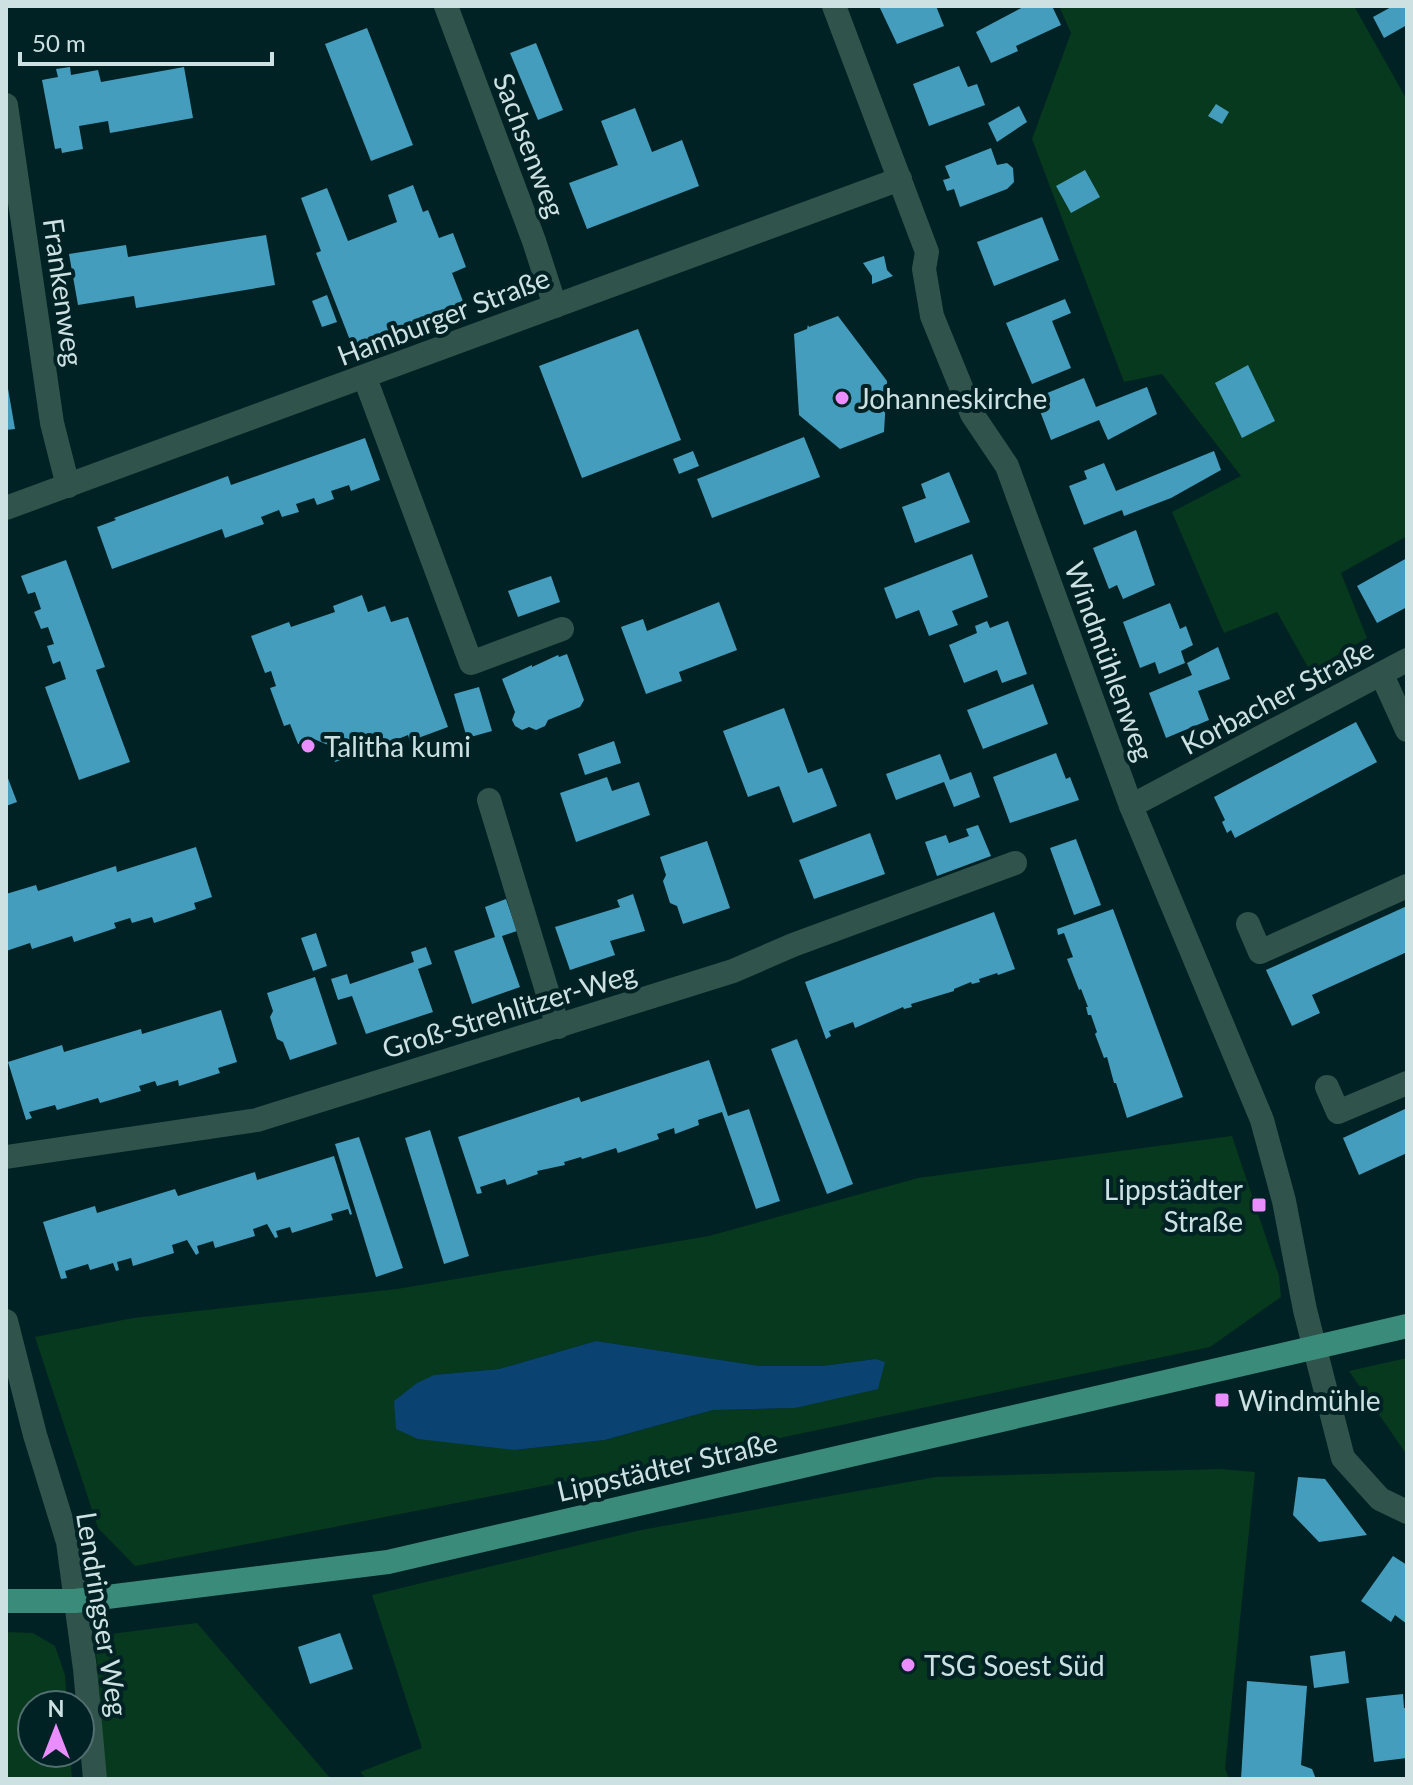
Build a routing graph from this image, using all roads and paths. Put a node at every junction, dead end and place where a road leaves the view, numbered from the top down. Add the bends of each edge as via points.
1 (446, 6) edge
2 (834, 6) edge
3 (6, 105) edge
4 (900, 179) junction
5 (555, 306) junction
6 (365, 378) junction
7 (68, 486) junction
8 (6, 508) edge
9 (562, 629) dead end
10 (1407, 660) edge
11 (1382, 675) junction
12 (1407, 730) edge
13 (489, 800) dead end
14 (1131, 806) junction
15 (1015, 863) dead end
16 (1407, 886) edge
17 (1248, 924) dead end
18 (558, 1027) junction
19 (1407, 1083) edge
20 (1327, 1087) dead end
21 (6, 1157) edge
22 (6, 1321) edge
23 (1407, 1326) edge
24 (1314, 1346) junction
25 (1407, 1512) edge
26 (6, 1601) edge
27 (75, 1601) junction
28 (95, 1779) edge

1 - 5 street, Sachsenweg
2 - 4 street, Windmühlenweg
3 - 7 street, Frankenweg via 52,423
4 - 5 street, Hamburger Straße
4 - 14 street, Windmühlenweg via 927,252 924,269 932,316 972,414 1007,466
5 - 6 street, Hamburger Straße
6 - 7 street, Hamburger Straße
6 - 9 street via 471,663
7 - 8 street, Hamburger Straße
10 - 11 street, Korbacher Straße
11 - 12 street
11 - 14 street, Korbacher Straße
13 - 18 street
14 - 24 street, Windmühlenweg via 1262,1120
15 - 18 street, Groß-Strehlitzer-Weg via 733,971
16 - 17 street via 1260,952
18 - 21 street, Groß-Strehlitzer-Weg via 257,1120
19 - 20 street via 1338,1112
22 - 27 street, Lendringser Weg via 68,1542
23 - 24 main road, Lippstädter Straße
24 - 25 street via 1343,1458 1380,1499
24 - 27 main road, Lippstädter Straße via 388,1562
26 - 27 main road, Lippstädter Straße
27 - 28 street, Lendringser Weg

